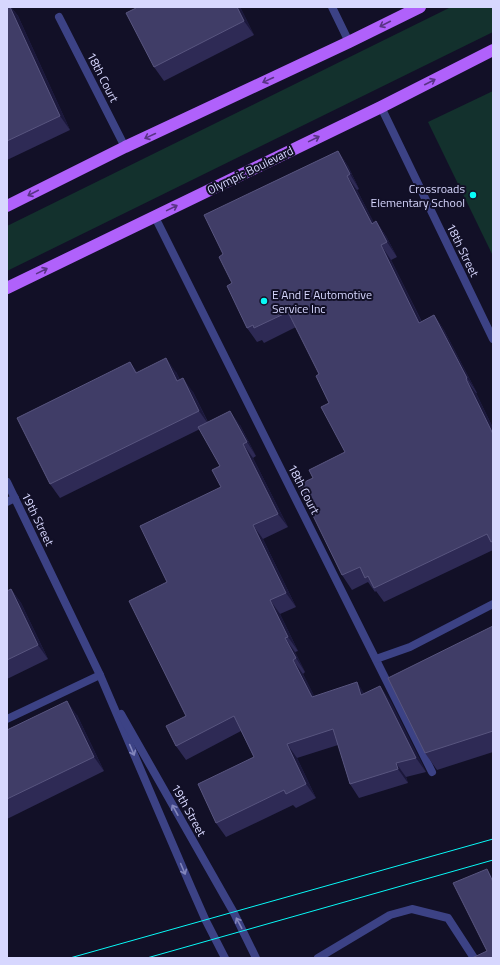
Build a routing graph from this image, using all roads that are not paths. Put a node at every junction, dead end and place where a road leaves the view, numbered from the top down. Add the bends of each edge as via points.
1 (332, 7) edge
2 (420, 7) edge
3 (59, 17) dead end
4 (349, 42) junction
5 (493, 50) edge
6 (381, 107) junction
7 (125, 147) junction
8 (7, 206) edge
9 (155, 217) junction
10 (7, 288) edge
11 (493, 338) edge
12 (7, 482) edge
13 (11, 500) edge
14 (493, 604) edge
15 (376, 659) junction
16 (100, 675) junction
17 (7, 719) edge
18 (432, 772) edge
19 (225, 958) edge
20 (256, 958) edge
21 (318, 958) edge
22 (474, 958) edge

1 - 4 street
2 -> 4 main road
3 - 7 street, 18th Court
4 -> 7 main road
6 -> 5 main road, Olympic Boulevard
9 -> 6 main road, Olympic Boulevard
6 - 11 street, 18th Street
7 -> 8 main road
10 -> 9 main road, Olympic Boulevard
9 - 15 street, 18th Court
12 - 13 street, 19th Street
13 - 16 street, 19th Street
14 - 15 street via 410,647
15 - 18 street, 18th Court
16 - 17 street
16 -> 19 street, 19th Street via 206,921
20 -> 16 street, 19th Street via 234,913
21 - 22 street via 390,915 412,909 448,918

